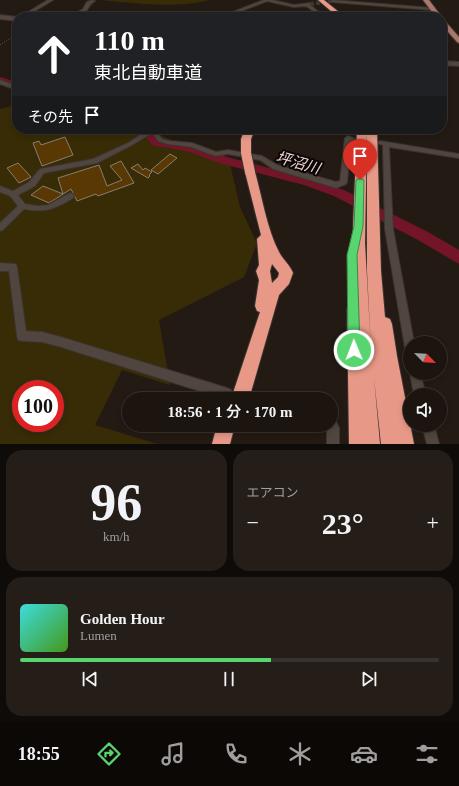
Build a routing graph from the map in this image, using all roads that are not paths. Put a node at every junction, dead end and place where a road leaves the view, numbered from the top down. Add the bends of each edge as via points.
1 (51, 0) edge
2 (321, 0) edge
3 (426, 0) edge
4 (93, 1) dead end
5 (332, 1) dead end
6 (311, 2) edge
7 (305, 5) junction
8 (432, 9) junction
9 (31, 12) edge
10 (81, 12) edge
11 (235, 12) edge
12 (317, 12) edge
13 (326, 12) edge
14 (336, 12) edge
15 (435, 12) edge
16 (0, 17) edge
17 (12, 18) edge
18 (447, 27) edge
19 (459, 41) edge
20 (447, 63) edge
21 (459, 64) edge
22 (0, 82) edge
23 (12, 87) edge
24 (146, 134) edge
25 (154, 134) edge
26 (244, 134) edge
27 (248, 134) edge
28 (349, 134) edge
29 (362, 134) edge
30 (372, 134) edge
31 (244, 153) junction
32 (459, 156) edge
33 (248, 172) junction
34 (0, 190) edge
35 (13, 194) junction
36 (70, 196) dead end
37 (24, 206) junction
38 (359, 220) junction
39 (374, 225) junction
40 (0, 228) edge
41 (0, 267) edge
42 (408, 336) edge
43 (218, 392) edge
44 (236, 392) edge
45 (236, 392) edge
46 (224, 432) edge
47 (230, 432) edge
48 (333, 432) edge
49 (430, 432) edge
50 (220, 444) edge
51 (226, 444) edge
52 (333, 444) edge
53 (358, 444) edge
54 (371, 444) edge
55 (390, 444) edge
56 (405, 444) edge
57 (433, 444) edge

1 - 9 street
2 - 14 highway
3 - 8 main road
4 - 10 street
5 - 8 street
6 - 7 street
6 - 13 highway
7 - 11 street via 294,6 267,0
7 - 12 street
8 - 15 main road
16 - 17 street
18 - 19 main road
20 - 21 street
22 - 23 street
24 - 35 street via 94,161 42,171 32,184
25 - 28 street via 168,143 192,145 215,154 228,152 262,158 275,167 336,185 342,182
26 - 31 highway
27 - 31 highway
29 - 38 highway
30 - 39 highway
31 - 33 highway, bridge
32 - 42 street via 383,144 389,229
33 - 44 highway via 264,244 266,265 263,274 266,280 264,297
33 - 45 highway via 275,259 286,273 284,280 274,292
34 - 35 street
35 - 37 street
36 - 37 street via 51,208 37,209
37 - 40 street
38 - 53 highway via 352,255
38 - 54 highway via 364,353
39 - 55 highway via 374,271 380,360
39 - 56 highway via 389,356
41 - 43 street via 13,267 22,336 42,337 61,342
46 - 50 highway
47 - 51 highway
48 - 52 street
49 - 57 street

